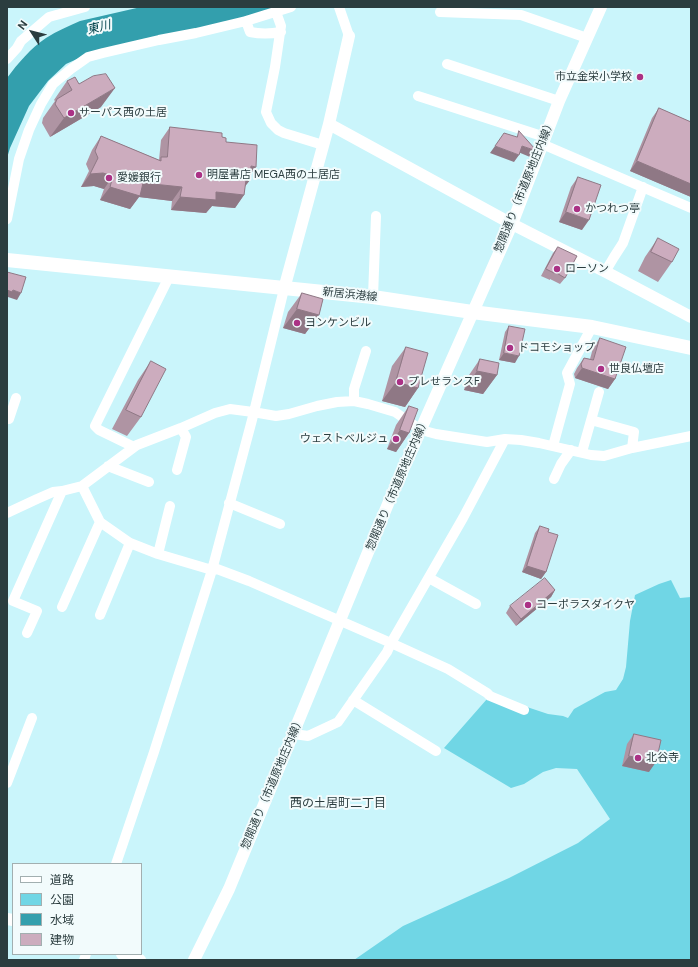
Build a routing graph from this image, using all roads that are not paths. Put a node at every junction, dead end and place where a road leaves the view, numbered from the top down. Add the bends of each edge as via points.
1 (85, 7) edge
2 (291, 7) edge
3 (339, 7) edge
4 (601, 7) edge
5 (276, 12) junction
6 (440, 12) dead end
7 (246, 21) junction
8 (281, 32) junction
9 (349, 36) joint
10 (587, 38) junction
11 (7, 59) edge
12 (447, 64) dead end
13 (418, 96) dead end
14 (559, 101) junction
15 (329, 124) junction
16 (543, 141) junction
17 (323, 146) junction
18 (643, 188) junction
19 (691, 208) edge
20 (376, 216) dead end
21 (7, 219) edge
22 (512, 224) junction
23 (7, 260) edge
24 (606, 272) junction
25 (169, 277) junction
26 (284, 289) junction
27 (373, 297) junction
28 (472, 312) junction
29 (691, 317) edge
30 (592, 327) junction
31 (691, 348) edge
32 (366, 351) dead end
33 (599, 392) dead end
34 (16, 398) dead end
35 (354, 402) junction
36 (253, 412) junction
37 (7, 418) edge
38 (591, 420) junction
39 (182, 428) junction
40 (421, 430) junction
41 (691, 436) edge
42 (505, 439) junction
43 (553, 446) junction
44 (134, 447) junction
45 (632, 448) junction
46 (571, 450) junction
47 (582, 452) junction
48 (108, 466) junction
49 (177, 470) dead end
50 (554, 479) dead end
51 (149, 482) dead end
52 (82, 486) junction
53 (62, 491) junction
54 (229, 503) junction
55 (170, 506) dead end
56 (7, 513) edge
57 (100, 522) junction
58 (280, 524) dead end
59 (130, 543) junction
60 (158, 554) junction
61 (212, 570) junction
62 (429, 578) junction
63 (476, 604) dead end
64 (62, 607) dead end
65 (100, 614) dead end
66 (340, 620) junction
67 (27, 633) dead end
68 (391, 643) junction
69 (353, 700) junction
70 (524, 710) dead end
71 (32, 718) dead end
72 (294, 734) junction
73 (436, 751) dead end
74 (7, 783) edge
75 (116, 863) edge
76 (125, 955) edge
77 (140, 960) edge
78 (194, 960) edge

1 - 11 street via 49,18 21,41
2 - 5 street
3 - 9 street
4 - 10 street, 惣開通り（市道原地庄内線）
5 - 7 street
5 - 8 street via 282,26
6 - 10 street via 521,15
7 - 8 street via 250,32
7 - 21 street via 88,57 71,69 53,84 29,130 19,159
8 - 17 street via 266,112 278,130
9 - 15 street
10 - 14 street, 惣開通り（市道原地庄内線）
12 - 14 street
13 - 16 street
14 - 16 street, 惣開通り（市道原地庄内線）
15 - 17 street
15 - 22 street
16 - 18 street
16 - 22 street, 惣開通り（市道原地庄内線）
17 - 26 street
18 - 19 street
18 - 24 street via 623,243
20 - 27 street
22 - 24 street
22 - 28 street, 惣開通り（市道原地庄内線）
23 - 25 main road, 新居浜港線
24 - 29 street
25 - 26 main road, 新居浜港線
25 - 44 street via 94,426
26 - 27 main road, 新居浜港線
26 - 36 street
27 - 28 main road, 新居浜港線
28 - 30 main road, 新居浜港線
28 - 40 street, 惣開通り（市道原地庄内線）
30 - 31 main road, 新居浜港線
30 - 43 street via 567,373 570,384
32 - 35 street via 354,389
33 - 38 street
34 - 37 street via 9,419
35 - 36 street via 337,402 276,416
35 - 40 street via 394,412
36 - 39 street via 230,410 215,413
36 - 54 street
38 - 45 street via 634,432
38 - 47 street
39 - 44 street
39 - 49 street via 186,437
40 - 42 street via 487,442
40 - 66 street, 惣開通り（市道原地庄内線）
41 - 45 street
42 - 43 street
42 - 62 street
43 - 46 street
44 - 48 street
45 - 47 street via 604,456
46 - 47 street
46 - 50 street
48 - 51 street
48 - 52 street
52 - 53 street
52 - 57 street
53 - 56 street via 53,492
53 - 67 street via 14,601 37,611
54 - 58 street
54 - 61 street
55 - 60 street
57 - 59 street
57 - 64 street
59 - 60 street
59 - 65 street
60 - 61 street
61 - 66 street via 217,569 249,581
61 - 75 street
62 - 63 street
62 - 68 street
66 - 68 street
66 - 72 street, 惣開通り（市道原地庄内線）
68 - 69 street
68 - 70 street via 448,669 490,696
69 - 72 street via 338,722 308,736
69 - 73 street
71 - 74 street
72 - 78 street, 惣開通り（市道原地庄内線） via 229,889
76 - 77 street

